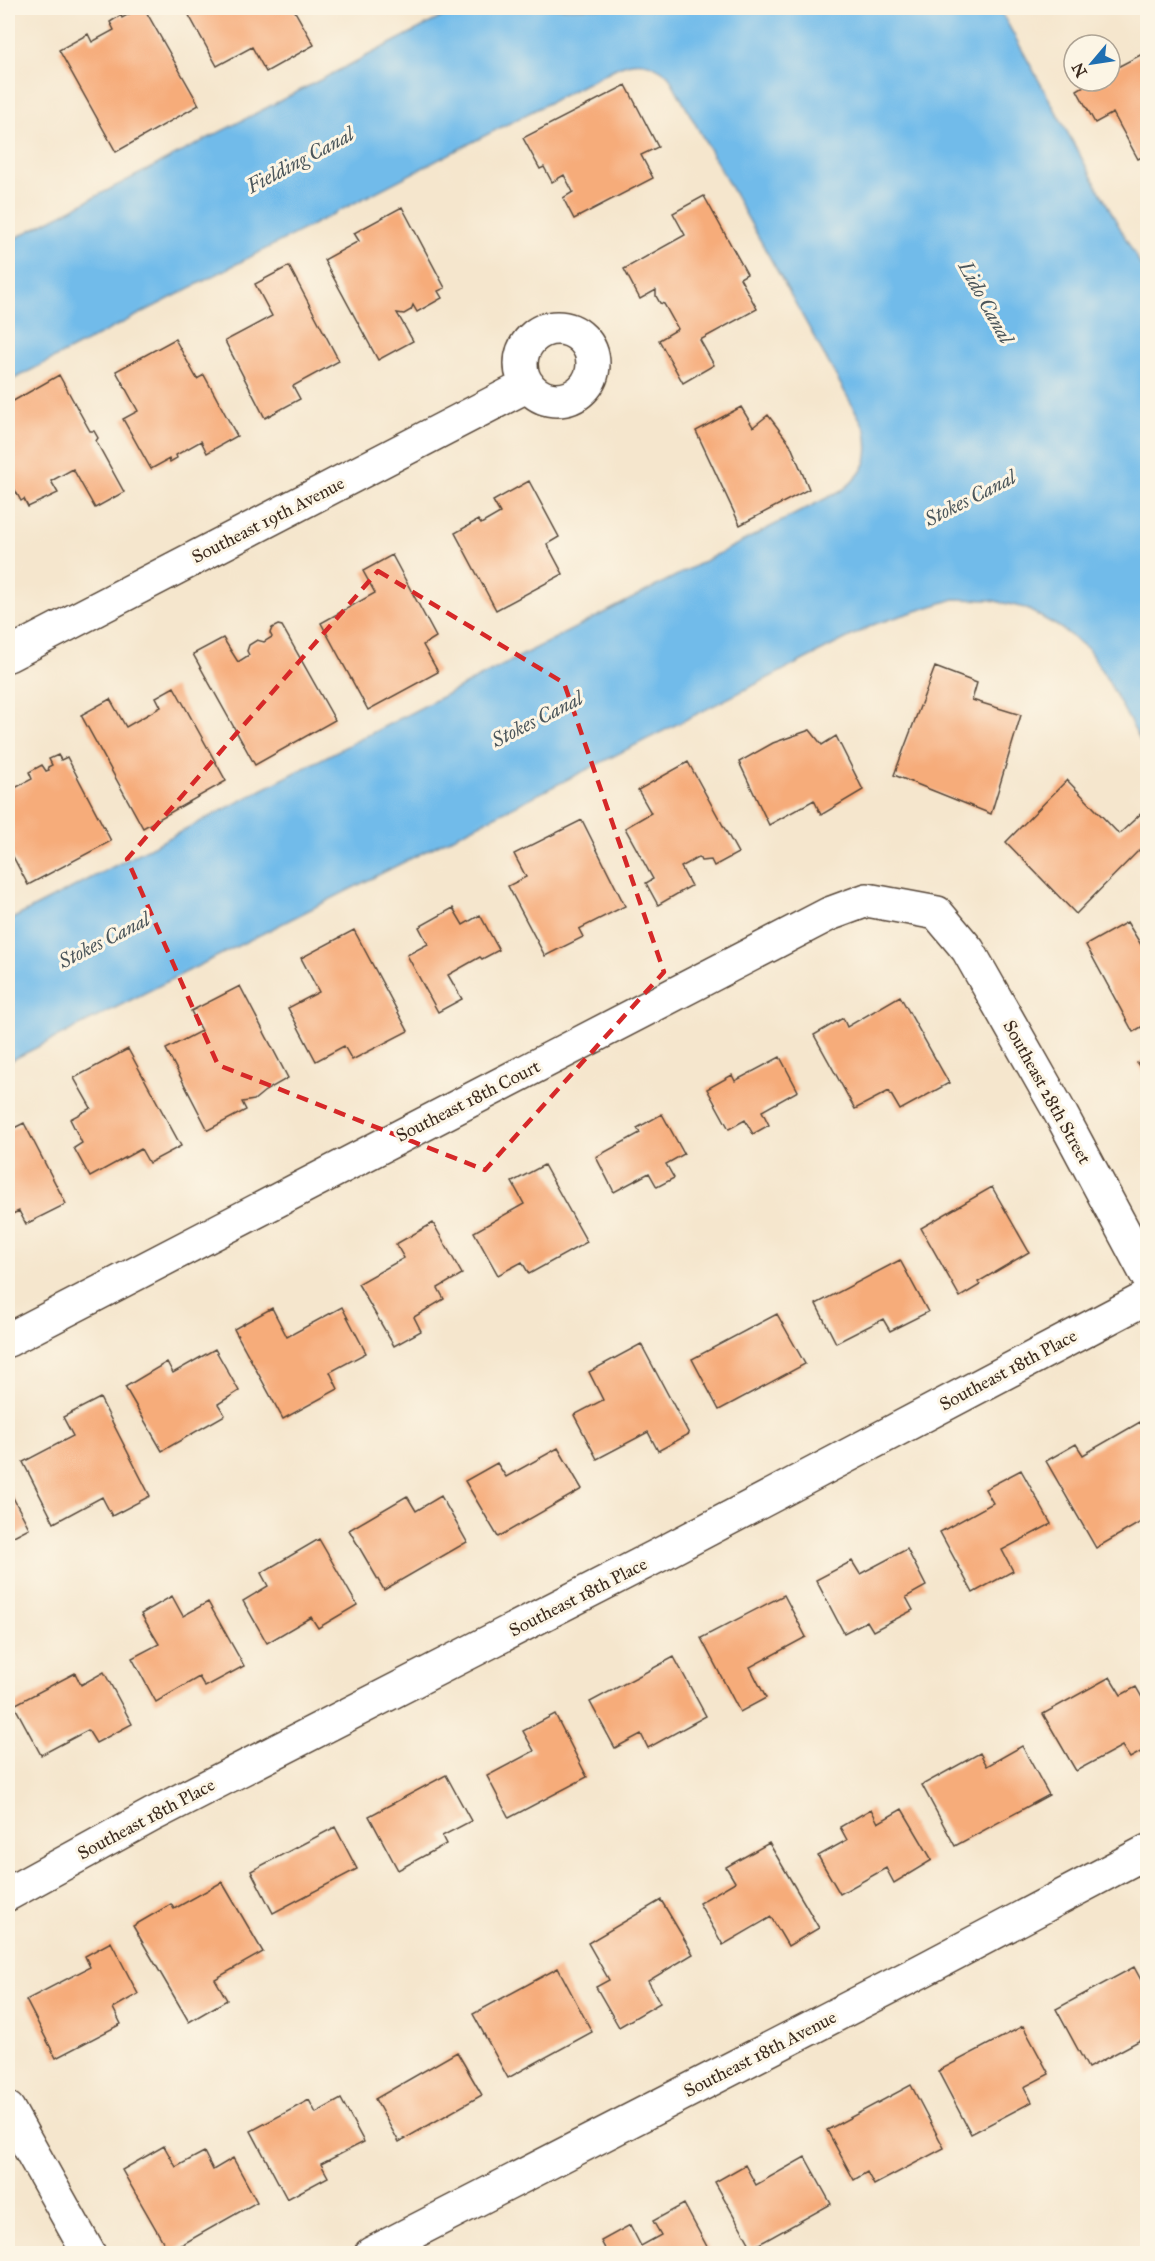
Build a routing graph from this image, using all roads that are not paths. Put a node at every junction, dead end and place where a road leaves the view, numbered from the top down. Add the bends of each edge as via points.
1 (528, 385) dead end
2 (8, 655) edge
3 (937, 913) joint
4 (1148, 1278) edge
5 (1148, 1297) edge
6 (8, 1340) edge
7 (1148, 1851) edge
8 (8, 1894) edge
9 (8, 2109) edge
10 (89, 2253) edge
11 (371, 2253) edge

1 - 2 street, Southeast 19th Avenue
3 - 4 street, Southeast 28th Street via 968,950
3 - 6 street, Southeast 18th Court via 867,900 829,914
5 - 8 street, Southeast 18th Place via 665,1552 163,1809
7 - 11 street, Southeast 18th Avenue
9 - 10 street

